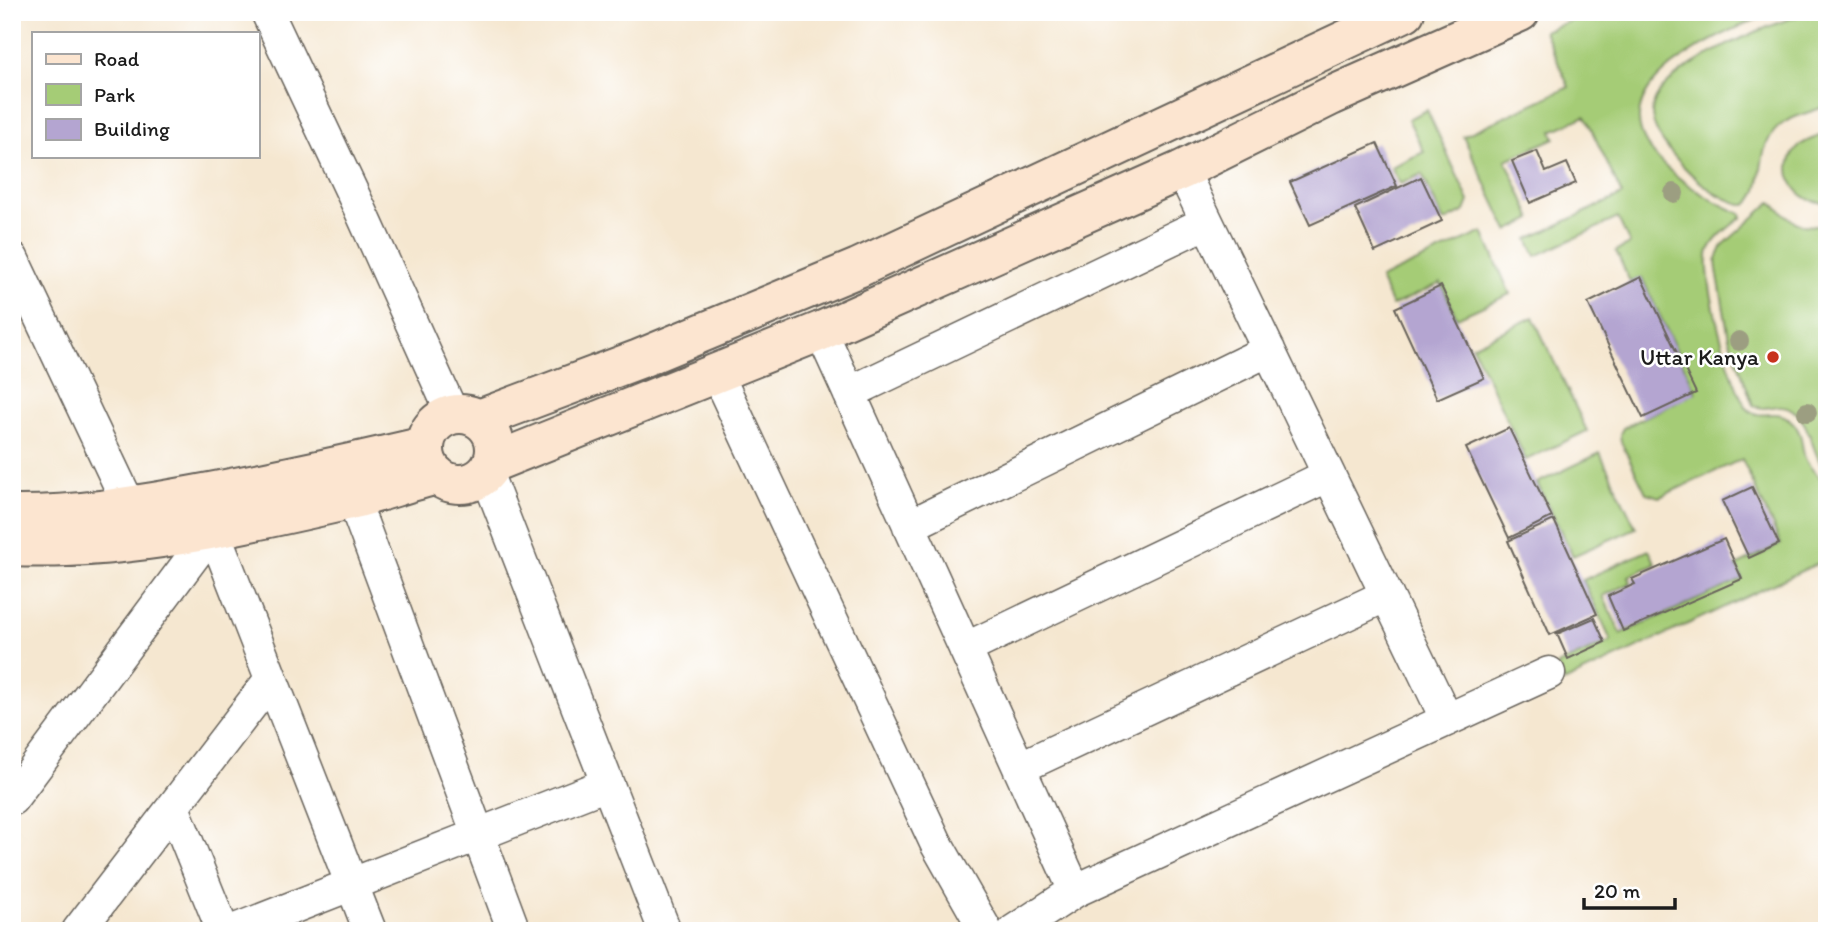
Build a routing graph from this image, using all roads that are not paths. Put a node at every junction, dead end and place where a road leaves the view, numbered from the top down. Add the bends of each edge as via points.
1 (267, 12) edge
2 (1405, 12) edge
3 (1520, 12) edge
4 (1182, 170) junction
5 (1207, 222) junction
6 (12, 258) edge
7 (821, 331) junction
8 (1269, 351) junction
9 (717, 374) junction
10 (849, 393) junction
11 (466, 417) junction
12 (431, 461) junction
13 (489, 467) junction
14 (1329, 475) junction
15 (352, 499) junction
16 (130, 507) junction
17 (12, 514) edge
18 (909, 526) junction
19 (213, 530) junction
20 (12, 547) edge
21 (1387, 595) junction
22 (965, 649) junction
23 (1549, 673) dead end
24 (271, 679) junction
25 (1447, 720) junction
26 (1019, 768) junction
27 (607, 784) junction
28 (12, 799) edge
29 (173, 807) junction
30 (478, 834) junction
31 (352, 884) junction
32 (1075, 891) junction
33 (78, 931) edge
34 (223, 931) edge
35 (233, 931) edge
36 (370, 931) edge
37 (514, 931) edge
38 (665, 931) edge
39 (986, 931) edge
40 (1014, 931) edge

1 - 11 street
2 - 11 street via 858,268 639,359
3 - 4 street via 1331,96
4 - 5 street
4 - 7 street
5 - 8 street
5 - 10 street
6 - 16 street
7 - 9 street
7 - 10 street
8 - 14 street
8 - 18 street
9 - 13 street
9 - 39 street via 936,843
10 - 18 street
11 - 12 street via 434,425 428,435
11 - 13 street via 492,434 495,443
12 - 13 street via 445,480 462,484 479,478
12 - 15 street
12 - 16 street via 280,480
13 - 27 street
14 - 21 street
14 - 22 street
15 - 19 street
15 - 30 street
16 - 17 street
18 - 22 street
19 - 20 street via 49,549
19 - 24 street
19 - 28 street
21 - 25 street
21 - 26 street
22 - 26 street
23 - 25 street
24 - 29 street
24 - 31 street
25 - 32 street
26 - 32 street
27 - 30 street
27 - 38 street
29 - 33 street
29 - 34 street
30 - 31 street
30 - 37 street
31 - 35 street
31 - 36 street
32 - 40 street

